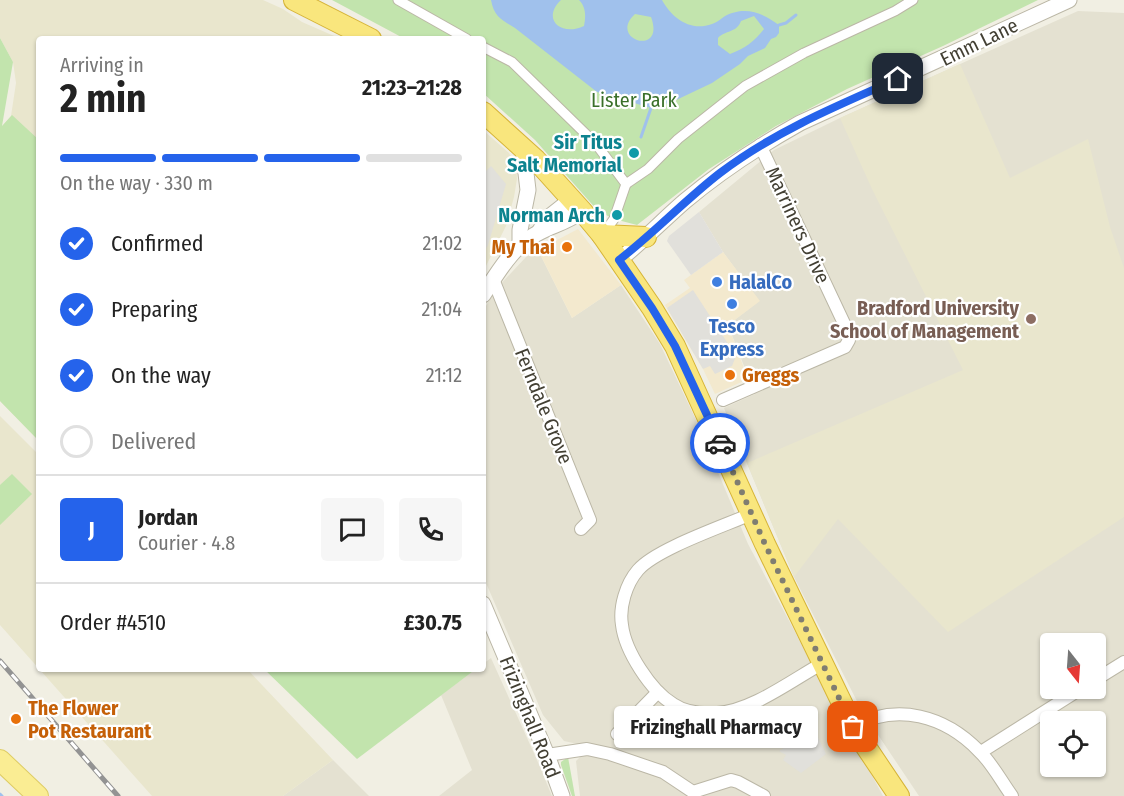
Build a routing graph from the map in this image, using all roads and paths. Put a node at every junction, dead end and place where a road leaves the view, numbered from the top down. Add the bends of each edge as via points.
1 (294, 0) edge
2 (398, 0) edge
3 (913, 0) edge
4 (1069, 0) edge
5 (365, 36) edge
6 (462, 36) edge
7 (486, 49) edge
8 (486, 115) edge
9 (760, 145) junction
10 (523, 148) junction
11 (626, 184) junction
12 (577, 205) junction
13 (602, 235) junction
14 (646, 237) junction
15 (520, 245) junction
16 (619, 260) junction
17 (494, 279) junction
18 (486, 291) edge
19 (723, 400) dead end
20 (751, 514) junction
21 (581, 529) dead end
22 (486, 611) edge
23 (1124, 662) edge
24 (823, 663) junction
25 (1106, 673) edge
26 (658, 692) junction
27 (1065, 699) edge
28 (853, 727) junction
29 (617, 734) dead end
30 (981, 752) junction
31 (547, 755) junction
32 (0, 760) edge
33 (691, 794) edge
34 (38, 796) edge
35 (562, 796) edge
36 (764, 796) edge
37 (899, 796) edge
38 (1012, 796) edge

1 - 5 highway
2 - 6 street
3 - 11 street via 745,86
4 - 9 street, Emm Lane
7 - 11 street via 512,62 596,144
8 - 10 highway
9 - 14 street, Emm Lane via 721,172
9 - 19 street, Marriners Drive via 849,340 845,346
10 - 12 highway
10 - 15 street via 528,190
11 - 13 street via 614,219
12 - 13 highway
12 - 15 street via 568,221 539,232
13 - 14 highway
13 - 16 highway
14 - 16 street, Emm Lane
15 - 17 street
16 - 20 highway via 675,346
17 - 18 street
17 - 21 street, Ferndale Grove via 590,520
20 - 24 highway
20 - 26 street via 655,556 629,582 622,626 642,673
22 - 31 street, Frizinghall Road
23 - 25 street
24 - 26 street via 752,703 717,713 686,710
24 - 28 highway
26 - 29 street
27 - 30 street
28 - 30 street via 881,715 929,718 955,730
28 - 37 highway
30 - 38 street
31 - 33 street via 587,749 610,754 663,772
31 - 35 street, Frizinghall Road
32 - 34 main road
33 - 36 street via 731,780

